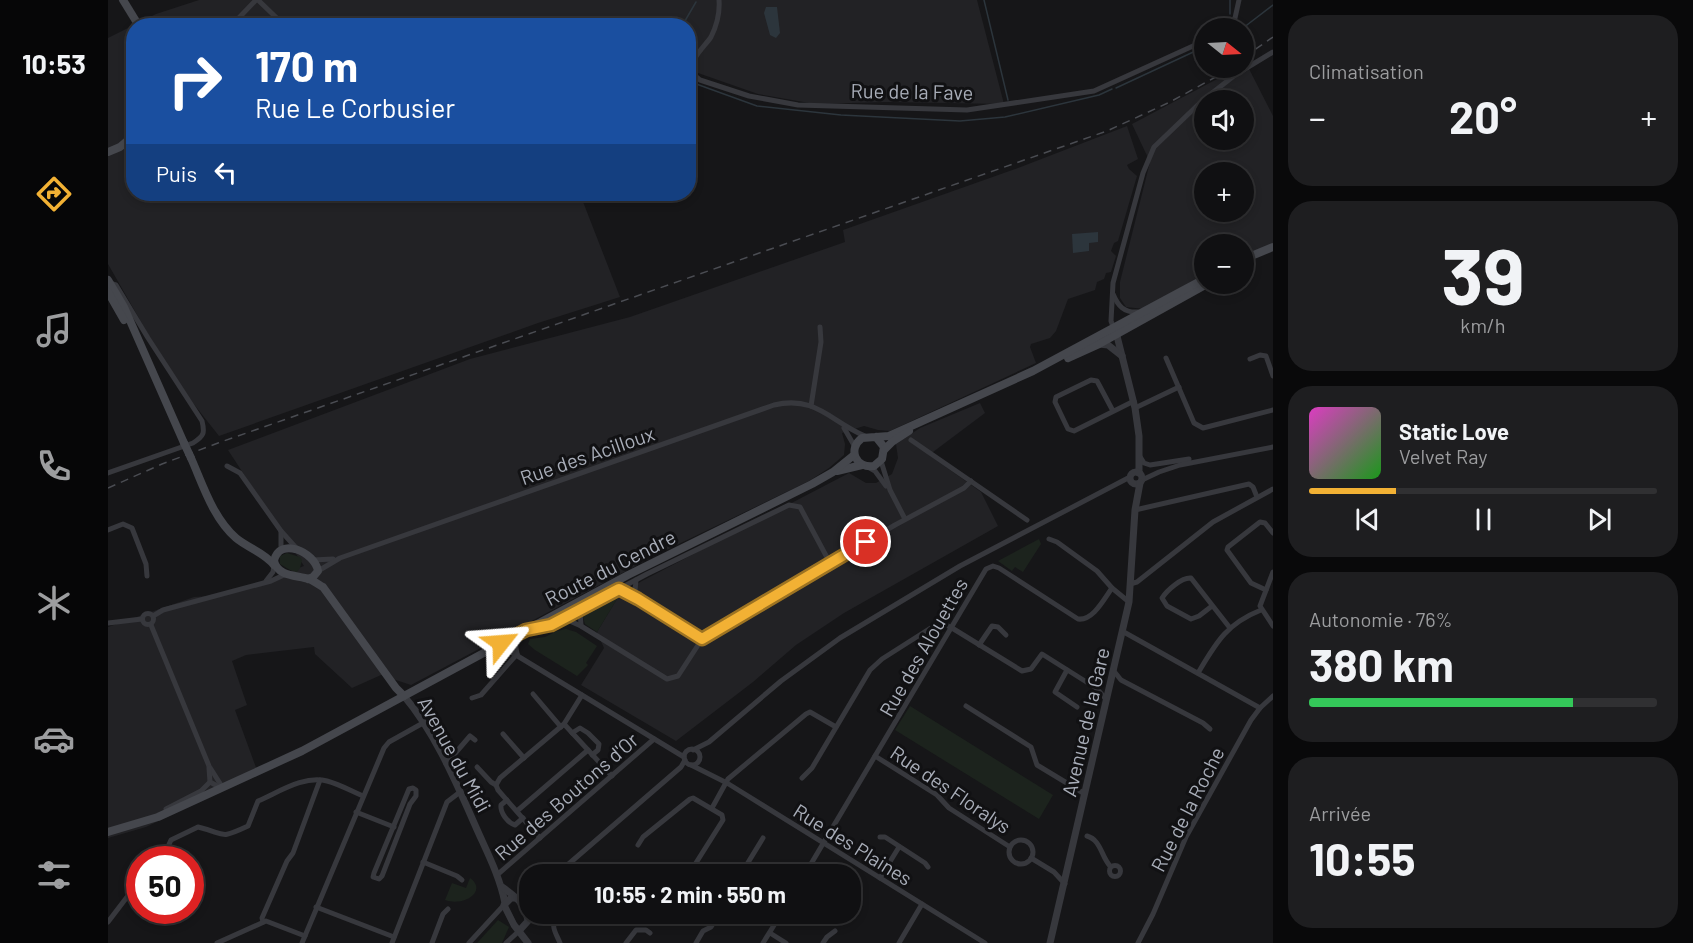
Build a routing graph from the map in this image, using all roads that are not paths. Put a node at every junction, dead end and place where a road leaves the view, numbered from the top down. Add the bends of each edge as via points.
1 (123, 0) edge
2 (257, 0) edge
3 (719, 0) edge
4 (1239, 0) edge
5 (134, 18) edge
6 (239, 18) edge
7 (276, 18) edge
8 (1235, 18) edge
9 (1194, 46) edge
10 (1273, 52) edge
11 (696, 57) edge
12 (696, 77) edge
13 (126, 142) edge
14 (108, 152) edge
15 (1273, 247) edge
16 (1273, 252) edge
17 (1254, 255) edge
18 (1254, 260) edge
19 (109, 282) edge
20 (1194, 285) edge
21 (1194, 291) edge
22 (108, 292) edge
23 (1113, 294) junction
24 (1145, 312) junction
25 (820, 327) dead end
26 (1116, 331) junction
27 (139, 344) junction
28 (1099, 344) junction
29 (1122, 356) junction
30 (1167, 358) dead end
31 (1250, 359) dead end
32 (1033, 371) junction
33 (1273, 376) edge
34 (1179, 387) junction
35 (1134, 405) junction
36 (811, 406) junction
37 (1273, 410) edge
38 (1113, 411) junction
39 (926, 419) junction
40 (841, 424) junction
41 (865, 436) junction
42 (876, 437) junction
43 (911, 440) dead end
44 (1273, 447) edge
45 (884, 450) junction
46 (854, 451) junction
47 (1139, 454) junction
48 (1189, 459) dead end
49 (881, 461) junction
50 (227, 466) dead end
51 (864, 466) junction
52 (833, 472) junction
53 (108, 473) edge
54 (1135, 479) junction
55 (971, 481) junction
56 (1273, 489) edge
57 (890, 490) junction
58 (1257, 497) junction
59 (1136, 508) junction
60 (905, 519) junction
61 (1027, 519) dead end
62 (108, 530) edge
63 (281, 531) junction
64 (1273, 533) edge
65 (1049, 539) dead end
66 (252, 548) junction
67 (280, 550) junction
68 (299, 551) junction
69 (340, 558) junction
70 (313, 560) junction
71 (830, 563) junction
72 (274, 565) junction
73 (318, 571) junction
74 (1273, 572) edge
75 (286, 574) junction
76 (147, 576) dead end
77 (308, 579) junction
78 (636, 580) junction
79 (266, 581) junction
80 (1130, 584) junction
81 (323, 587) junction
82 (1112, 588) junction
83 (619, 589) junction
84 (1266, 590) junction
85 (638, 599) junction
86 (1129, 602) junction
87 (1212, 606) junction
88 (580, 610) junction
89 (1261, 610) junction
90 (153, 616) junction
91 (563, 618) junction
92 (142, 619) junction
93 (108, 623) edge
94 (151, 625) junction
95 (581, 626) junction
96 (1273, 626) edge
97 (952, 628) junction
98 (1230, 628) junction
99 (526, 630) junction
100 (1122, 631) junction
101 (1006, 635) dead end
102 (514, 636) junction
103 (702, 639) junction
104 (501, 643) junction
105 (979, 645) junction
106 (517, 654) junction
107 (1066, 670) junction
108 (1113, 670) junction
109 (1198, 673) junction
110 (1121, 680) junction
111 (1110, 685) junction
112 (1096, 688) junction
113 (533, 694) dead end
114 (582, 695) junction
115 (404, 696) junction
116 (1273, 696) edge
117 (472, 698) dead end
118 (1106, 699) junction
119 (966, 706) dead end
120 (1077, 707) dead end
121 (1260, 708) junction
122 (423, 723) junction
123 (562, 725) junction
124 (836, 727) junction
125 (1210, 729) dead end
126 (572, 733) junction
127 (503, 734) dead end
128 (654, 739) junction
129 (475, 740) dead end
130 (709, 742) junction
131 (691, 750) junction
132 (674, 751) junction
133 (590, 752) junction
134 (875, 756) junction
135 (524, 758) junction
136 (699, 759) junction
137 (687, 762) junction
138 (446, 764) junction
139 (209, 766) junction
140 (477, 767) dead end
141 (704, 770) junction
142 (612, 776) junction
143 (802, 778) dead end
144 (320, 780) junction
145 (727, 783) junction
146 (496, 784) junction
147 (218, 787) junction
148 (1086, 790) junction
149 (460, 792) junction
150 (363, 796) junction
151 (507, 800) junction
152 (712, 808) junction
153 (517, 811) junction
154 (356, 812) junction
155 (523, 818) junction
156 (130, 826) junction
157 (394, 827) junction
158 (108, 832) edge
159 (1087, 836) dead end
160 (880, 837) dead end
161 (540, 838) junction
162 (763, 838) dead end
163 (822, 843) junction
164 (638, 845) dead end
165 (169, 846) edge
166 (899, 847) junction
167 (1010, 847) junction
168 (1031, 858) junction
169 (423, 862) junction
170 (569, 864) edge
171 (695, 864) edge
172 (747, 864) edge
173 (810, 864) edge
174 (1110, 866) dead end
175 (928, 867) dead end
176 (1054, 873) junction
177 (1067, 873) junction
178 (497, 874) junction
179 (880, 878) junction
180 (462, 880) dead end
181 (1065, 884) junction
182 (502, 886) junction
183 (126, 898) edge
184 (519, 901) edge
185 (519, 902) edge
186 (505, 904) junction
187 (922, 904) junction
188 (316, 907) junction
189 (448, 909) dead end
190 (108, 922) edge
191 (263, 922) junction
192 (526, 924) joint
193 (553, 924) edge
194 (713, 924) edge
195 (775, 924) edge
196 (519, 931) junction
197 (835, 931) dead end
198 (650, 933) dead end
199 (770, 933) junction
200 (305, 936) junction
201 (393, 940) edge
202 (217, 943) edge
203 (302, 943) edge
204 (432, 943) edge
205 (469, 943) edge
206 (507, 943) edge
207 (528, 943) edge
208 (560, 943) edge
209 (627, 943) edge
210 (696, 943) edge
211 (764, 943) edge
212 (786, 943) edge
213 (823, 943) edge
214 (899, 943) edge
215 (985, 943) edge
216 (1050, 943) edge
217 (1138, 943) edge

1 - 5 main road
2 - 6 street
2 - 7 street
3 - 11 street, Rue de la Fave via 714,30
4 - 8 street
9 - 12 street, Rue de la Fave via 1094,91 967,110 813,106 749,96
10 - 23 street via 1202,100 1154,147 1143,173
13 - 14 main road
15 - 17 main road
16 - 18 main road
19 - 27 main road
19 - 53 street via 116,285 202,421 205,432 192,443
20 - 24 main road
21 - 26 main road
22 - 27 main road
23 - 24 street via 1124,310
23 - 26 street via 1111,321
24 - 26 main road
25 - 36 street
26 - 28 main road
26 - 29 street, Avenue de la Gare
26 - 32 main road
27 - 66 main road, bridge via 222,522 238,540
28 - 29 street via 1108,345
28 - 32 main road
29 - 35 street, Avenue de la Gare
30 - 34 street
31 - 33 street via 1266,356
32 - 39 main road
34 - 35 street
34 - 37 street via 1194,423 1203,428
35 - 38 street
35 - 47 street, Avenue de la Gare
36 - 40 street, Rue des Acilloux
36 - 69 street, Rue des Acilloux via 774,405
38 - 38 street via 1070,430 1054,402 1056,397 1091,380 1097,381
39 - 42 main road via 889,436
39 - 45 main road
40 - 41 street, Rue des Acilloux
40 - 46 street, Rue des Acilloux
41 - 42 main road
41 - 46 main road via 857,441
42 - 45 main road
43 - 55 street
44 - 54 street via 1180,465
45 - 49 main road
46 - 51 main road
46 - 52 main road, Route du Cendre
47 - 48 street via 1150,465
47 - 54 street, Avenue de la Gare
49 - 51 main road
49 - 57 street
50 - 63 street via 240,473
51 - 52 main road, Route du Cendre
51 - 57 street via 875,471
52 - 99 main road, Route du Cendre
54 - 59 street, Avenue de la Gare
54 - 130 street via 960,566 849,632 781,681
55 - 60 street
55 - 61 street
56 - 58 street
57 - 60 street
58 - 59 street via 1249,484
58 - 80 street via 1213,522
59 - 80 street, Avenue de la Gare
60 - 71 street
62 - 76 street via 123,524 132,528
63 - 67 street
63 - 68 street
64 - 84 street via 1260,522 1227,550 1251,583
65 - 82 street via 1098,571
66 - 67 main road
66 - 72 main road
67 - 68 main road
67 - 72 main road
68 - 70 main road
69 - 70 street, Rue des Acilloux
69 - 73 street, Rue des Acilloux
70 - 73 main road, Avenue du Midi
71 - 78 street via 800,507 789,505
71 - 103 street
72 - 75 main road
72 - 79 street
73 - 77 main road
73 - 81 main road, Avenue du Midi
74 - 84 street
75 - 77 main road, Avenue du Midi
75 - 79 street
77 - 81 main road, Avenue du Midi
78 - 83 street
78 - 85 street
79 - 90 street
80 - 86 street, Avenue de la Gare
81 - 115 main road, Avenue du Midi
82 - 86 street
82 - 97 street, Rue des Alouettes via 1083,620 999,568 990,567
83 - 85 street
83 - 88 street
84 - 89 street
85 - 103 street
86 - 100 street, Avenue de la Gare
87 - 87 street via 1188,577 1162,598 1167,606 1191,619
87 - 98 street
88 - 91 street
88 - 95 street
89 - 96 street
89 - 98 street
90 - 92 street via 146,614
90 - 94 street
91 - 95 street
91 - 99 street via 545,628
92 - 93 street
92 - 94 street
94 - 139 street
95 - 103 street via 667,679 678,676
97 - 105 street
97 - 124 street via 937,624 875,664
97 - 134 street, Rue des Alouettes
98 - 109 street via 1219,637
99 - 102 main road, Route du Cendre
100 - 108 street, Avenue de la Gare
100 - 109 street
101 - 105 street via 992,626
102 - 104 main road, Route du Cendre
102 - 106 street
104 - 106 street, Rue des Plaines
104 - 115 main road, Route du Cendre
105 - 107 street via 1022,671 1031,669 1042,654
106 - 114 street, Rue des Plaines
106 - 117 street via 481,694
107 - 112 street
107 - 120 street via 1055,692
108 - 110 street
108 - 111 street, Avenue de la Gare
109 - 121 street
110 - 111 street
110 - 125 street
111 - 112 street
111 - 118 street, Avenue de la Gare
112 - 118 street
113 - 123 street
114 - 123 street
114 - 128 street, Rue des Plaines
115 - 122 street, Avenue du Midi
115 - 147 main road, Route du Cendre via 302,751
116 - 121 street, Rue de la Roche
118 - 148 street, Avenue de la Gare
119 - 148 street via 1030,747 1037,765 1075,789
121 - 217 street, Rue de la Roche via 1186,837
122 - 138 street, Avenue du Midi
122 - 150 street via 386,744
123 - 126 street
123 - 135 street
124 - 143 street
124 - 145 street via 816,713 806,714
126 - 133 street
126 - 133 street via 580,728 599,744 598,750
127 - 135 street
128 - 132 street, Rue des Plaines
128 - 142 street, Rue des Boutons d'Or
129 - 138 street via 470,736
130 - 131 street
130 - 136 street
131 - 132 street
131 - 136 street via 699,753
131 - 137 street
132 - 137 street, Rue des Plaines
133 - 142 street
133 - 153 street
134 - 163 street, Rue des Alouettes
134 - 167 street, Rue des Floralys
135 - 146 street
136 - 137 street via 695,764
136 - 141 street
137 - 141 street, Rue des Plaines
137 - 170 street
138 - 149 street, Avenue du Midi
139 - 147 street
139 - 147 street
140 - 146 street
141 - 145 street, Rue des Plaines
142 - 161 street, Rue des Boutons d'Or
144 - 150 street
144 - 165 street via 303,782 258,801 248,826 227,836 198,827 173,838
144 - 191 street
145 - 152 street
145 - 163 street, Rue des Plaines
146 - 151 street
147 - 156 main road
147 - 156 main road via 158,817
148 - 177 street, Avenue de la Gare
149 - 169 street via 447,802
149 - 178 street, Avenue du Midi
150 - 154 street
151 - 153 street
151 - 155 street via 501,805 502,813 515,825
152 - 164 street via 690,799
152 - 171 street via 723,820
153 - 155 street
154 - 157 street
154 - 188 street
155 - 161 street
156 - 158 main road
157 - 157 street via 373,875 376,879 382,876 416,796 413,788 409,789
159 - 174 street via 1097,841
160 - 166 street
161 - 178 street, Rue des Boutons d'Or
162 - 172 street
163 - 173 street, Rue des Alouettes
163 - 179 street, Rue des Plaines
166 - 175 street
166 - 179 street
167 - 168 street, Rue des Floralys via 1009,854 1015,863 1026,863
167 - 168 street, Rue des Floralys via 1015,841 1026,841 1033,850
168 - 176 street, Rue des Floralys
169 - 180 street
169 - 201 street
176 - 177 street
176 - 181 street, Rue des Floralys
177 - 181 street, Avenue de la Gare
178 - 182 street, Avenue du Midi
179 - 187 street, Rue des Plaines
181 - 216 street, Avenue de la Gare
182 - 184 street, Avenue du Midi
182 - 186 street, Avenue du Midi
183 - 190 street
185 - 186 street via 512,898
186 - 196 street, Avenue du Midi
186 - 205 street
187 - 214 street
187 - 215 street, Rue des Plaines
188 - 200 street
188 - 201 street
189 - 204 street
191 - 200 street
191 - 202 street
192 - 196 street
192 - 207 street
193 - 208 street
194 - 210 street
195 - 199 street
196 - 206 street
196 - 207 street
197 - 213 street
198 - 209 street via 636,930
199 - 211 street
199 - 212 street
200 - 203 street

